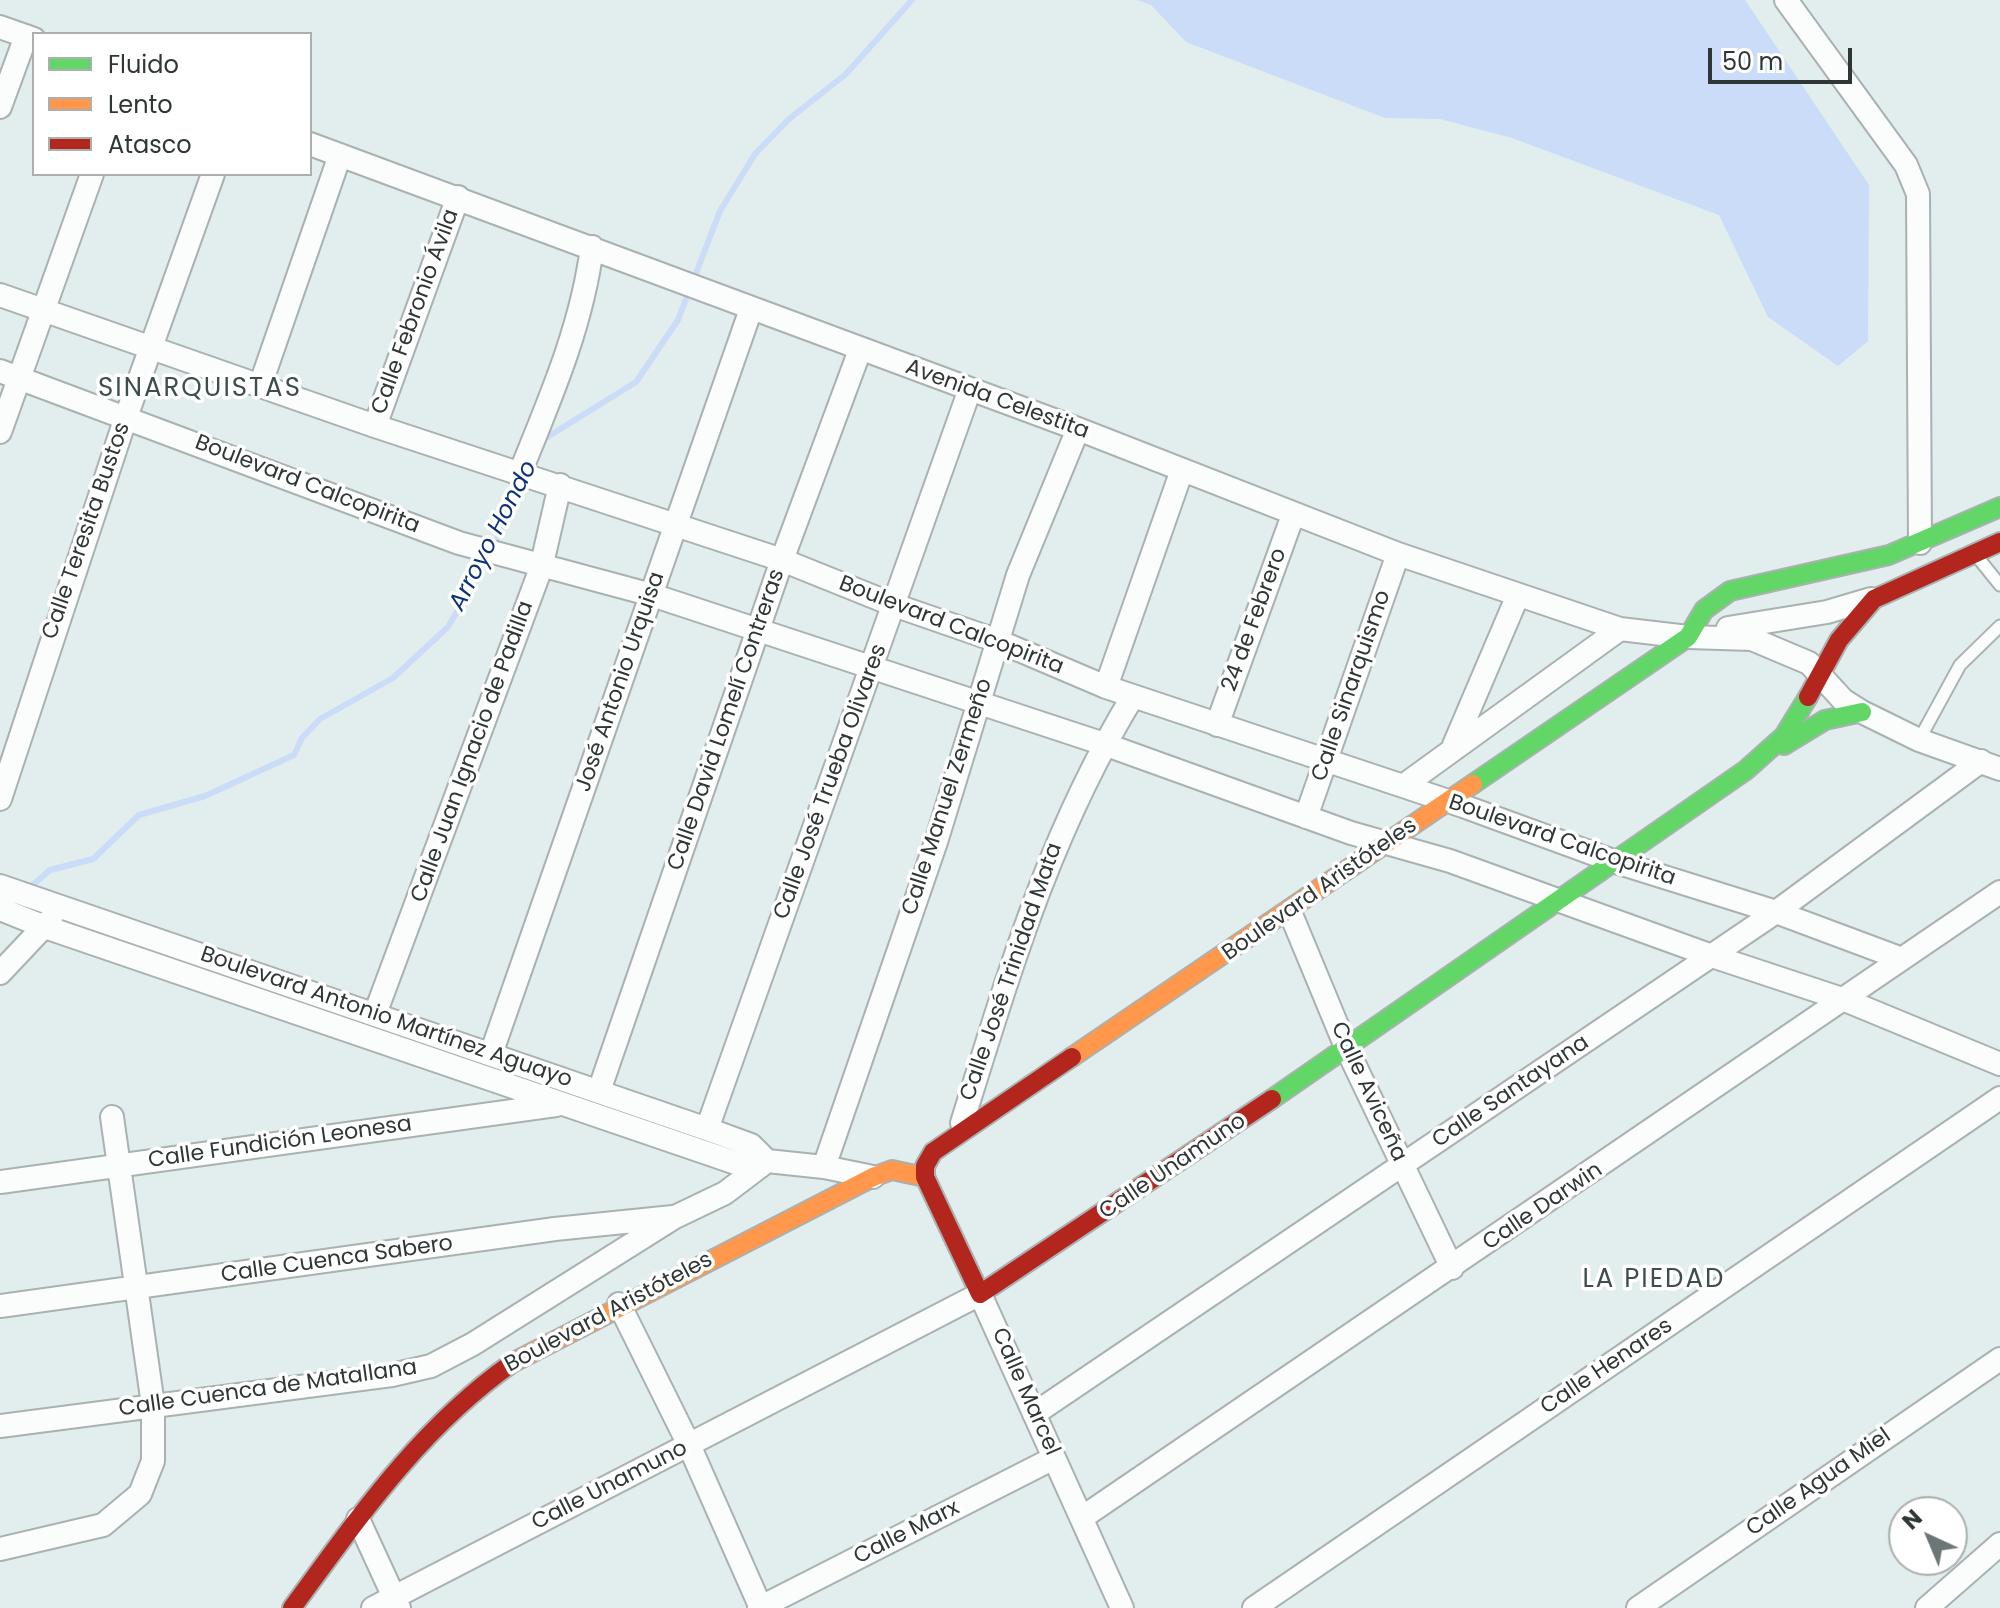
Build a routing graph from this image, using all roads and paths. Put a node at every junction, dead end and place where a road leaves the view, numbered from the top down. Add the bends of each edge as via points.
1 (1786, 0) edge
2 (0, 27) edge
3 (30, 38) edge
4 (0, 107) edge
5 (312, 145) edge
6 (340, 155) junction
7 (91, 176) edge
8 (212, 176) edge
9 (458, 197) junction
10 (592, 247) junction
11 (0, 295) edge
12 (751, 309) junction
13 (43, 312) junction
14 (151, 350) junction
15 (860, 350) junction
16 (10, 374) edge
17 (260, 386) junction
18 (970, 389) junction
19 (126, 417) junction
20 (375, 426) junction
21 (1078, 429) junction
22 (0, 432) edge
23 (1182, 470) junction
24 (537, 478) junction
25 (2000, 507) edge
26 (1293, 515) junction
27 (674, 525) junction
28 (2000, 542) edge
29 (1920, 543) junction
30 (1398, 554) junction
31 (1975, 554) junction
32 (782, 560) junction
33 (541, 568) junction
34 (2000, 585) edge
35 (652, 595) junction
36 (1518, 595) junction
37 (1874, 599) junction
38 (894, 605) junction
39 (2000, 626) edge
40 (1620, 629) junction
41 (759, 630) junction
42 (1688, 637) junction
43 (998, 641) junction
44 (870, 670) junction
45 (1819, 672) junction
46 (1106, 687) junction
47 (1133, 696) junction
48 (977, 704) junction
49 (1862, 712) junction
50 (1217, 725) junction
51 (1919, 740) junction
52 (1104, 744) junction
53 (1453, 747) junction
54 (1773, 748) junction
55 (1326, 760) junction
56 (1990, 765) edge
57 (1403, 786) junction
58 (0, 799) edge
59 (1449, 801) junction
60 (1306, 817) junction
61 (1388, 844) junction
62 (1616, 862) junction
63 (2000, 892) edge
64 (5, 899) edge
65 (1561, 900) junction
66 (63, 905) junction
67 (1290, 912) junction
68 (1776, 912) junction
69 (45, 927) junction
70 (1712, 956) junction
71 (1902, 959) junction
72 (0, 973) edge
73 (1845, 1000) junction
74 (375, 1014) junction
75 (1346, 1047) junction
76 (491, 1054) junction
77 (2000, 1064) edge
78 (599, 1091) junction
79 (2000, 1098) edge
80 (561, 1104) junction
81 (988, 1111) junction
82 (112, 1117) dead end
83 (962, 1123) junction
84 (707, 1129) junction
85 (767, 1161) junction
86 (1402, 1165) junction
87 (119, 1166) junction
88 (824, 1167) junction
89 (873, 1177) junction
90 (925, 1177) junction
91 (0, 1182) edge
92 (675, 1217) junction
93 (1452, 1268) junction
94 (135, 1287) junction
95 (980, 1294) junction
96 (619, 1304) junction
97 (0, 1306) edge
98 (2000, 1359) edge
99 (153, 1405) junction
100 (1034, 1414) junction
101 (0, 1426) edge
102 (689, 1445) junction
103 (1054, 1458) junction
104 (1083, 1517) junction
105 (358, 1519) junction
106 (2000, 1544) edge
107 (0, 1549) edge
108 (396, 1603) edge
109 (292, 1608) edge
110 (373, 1608) edge
111 (760, 1608) edge
112 (1122, 1608) edge
113 (1254, 1608) edge
114 (1638, 1608) edge
115 (1927, 1608) edge

1 - 29 street via 1906,165 1918,194
2 - 3 street
3 - 4 street
5 - 6 street, Avenida Celestita
6 - 9 street, Avenida Celestita
6 - 17 street
7 - 13 street
8 - 14 street, Calle Teresita Bustos
9 - 10 street, Avenida Celestita
9 - 20 street, Calle Febronio Ávila
10 - 12 street, Avenida Celestita
10 - 24 street, Calle Juan Ignacio de Padilla
11 - 13 street, Boulevard Calcopirita
12 - 15 street, Avenida Celestita
12 - 27 street, José Antonio Urquisa
13 - 14 street, Boulevard Calcopirita
13 - 16 street
14 - 17 street, Boulevard Calcopirita
14 - 19 street, Calle Teresita Bustos
15 - 18 street, Avenida Celestita
15 - 32 street, Calle David Lomelí Contreras
16 - 19 street, Boulevard Calcopirita
16 - 22 street
17 - 20 street, Boulevard Calcopirita
18 - 21 street, Avenida Celestita
18 - 38 street, Calle José Trueba Olivares
19 - 33 street, Boulevard Calcopirita via 459,543
19 - 58 street, Calle Teresita Bustos
20 - 24 street, Boulevard Calcopirita
21 - 23 street, Avenida Celestita
21 - 43 street, Calle Manuel Zermeño via 1018,575
23 - 26 street, Avenida Celestita
23 - 46 street
24 - 27 street, Boulevard Calcopirita
24 - 33 street, Calle Juan Ignacio de Padilla
25 - 29 street, Boulevard Aristóteles
26 - 30 street, Avenida Celestita
26 - 50 street, 24 de Febrero
27 - 32 street, Boulevard Calcopirita
27 - 35 street, José Antonio Urquisa
28 - 31 street, Boulevard Aristóteles
29 - 42 street, Boulevard Aristóteles via 1857,564 1730,591 1710,601
30 - 36 street, Avenida Celestita
30 - 55 street, Calle Sinarquismo
31 - 34 lane
31 - 37 street, Boulevard Aristóteles
32 - 38 street, Boulevard Calcopirita
32 - 41 street, Calle David Lomelí Contreras
33 - 35 street, Boulevard Calcopirita
33 - 74 street, Calle Juan Ignacio de Padilla
35 - 41 street, Boulevard Calcopirita
35 - 76 street, José Antonio Urquisa
36 - 40 street, Avenida Celestita
36 - 53 street
37 - 42 street, Boulevard Aristóteles
37 - 45 street, Calle Unamuno via 1842,630
38 - 43 street, Boulevard Calcopirita
38 - 44 street, Calle José Trueba Olivares
39 - 51 lane via 1960,665
40 - 42 street, Avenida Celestita
40 - 53 street
41 - 44 street, Boulevard Calcopirita
41 - 78 street, Calle David Lomelí Contreras
42 - 45 street via 1752,639
42 - 59 street, Boulevard Aristóteles
43 - 46 street, Boulevard Calcopirita
43 - 48 street, Calle Manuel Zermeño
44 - 48 street, Boulevard Calcopirita
44 - 84 street, Calle José Trueba Olivares
45 - 49 street via 1843,700
45 - 54 street, Calle Unamuno via 1795,722
46 - 47 street, Boulevard Calcopirita
47 - 50 street, Boulevard Calcopirita
47 - 52 street, Calle José Trinidad Mata
48 - 52 street, Boulevard Calcopirita
48 - 88 street, Calle Manuel Zermeño via 936,842
49 - 51 street
49 - 54 street via 1825,720
50 - 55 street, Boulevard Calcopirita
51 - 56 street
52 - 60 street, Boulevard Calcopirita
52 - 83 street, Calle José Trinidad Mata via 1038,887
53 - 57 street
54 - 62 street, Calle Unamuno
55 - 57 street, Boulevard Calcopirita
55 - 60 street, Calle Sinarquismo
56 - 68 street, Calle Santayana
57 - 59 street, Boulevard Calcopirita
59 - 61 street, Boulevard Aristóteles
59 - 62 street, Boulevard Calcopirita
60 - 61 street, Boulevard Calcopirita
61 - 65 street, Boulevard Calcopirita
61 - 67 street, Boulevard Aristóteles
62 - 65 street, Calle Unamuno
62 - 68 street, Boulevard Calcopirita
63 - 71 street, Calle Darwin
64 - 66 street, Boulevard Antonio Martínez Aguayo via 32,896
64 - 69 street, Boulevard Antonio Martínez Aguayo
65 - 70 street, Boulevard Calcopirita
65 - 75 street, Calle Unamuno
66 - 69 street
66 - 74 street, Boulevard Antonio Martínez Aguayo
67 - 75 street, Calle Aviceña
67 - 81 street, Boulevard Aristóteles via 1050,1075
68 - 70 street, Calle Santayana
68 - 71 street, Boulevard Calcopirita
69 - 72 street
69 - 80 street, Boulevard Antonio Martínez Aguayo
70 - 73 street, Boulevard Calcopirita
70 - 86 street, Calle Santayana
71 - 73 street, Calle Darwin
73 - 77 street, Boulevard Calcopirita
73 - 93 street, Calle Darwin
74 - 76 street, Boulevard Antonio Martínez Aguayo
75 - 86 street, Calle Aviceña
75 - 95 street, Calle Unamuno
76 - 78 street, Boulevard Antonio Martínez Aguayo
78 - 84 street, Boulevard Antonio Martínez Aguayo
79 - 113 street, Calle Henares
80 - 85 street, Boulevard Antonio Martínez Aguayo via 736,1163
80 - 87 street, Calle Fundición Leonesa
81 - 83 street, Boulevard Aristóteles
81 - 90 street, Boulevard Aristóteles via 933,1152
82 - 87 street
83 - 89 street, Boulevard Aristóteles
84 - 85 street, Boulevard Antonio Martínez Aguayo via 751,1145
85 - 88 street, Boulevard Antonio Martínez Aguayo
85 - 92 street, Calle Cuenca de Matallana via 725,1193
86 - 93 street, Calle Aviceña
86 - 100 street, Calle Santayana
87 - 91 street, Calle Fundición Leonesa
87 - 94 street
88 - 89 street, Boulevard Antonio Martínez Aguayo
89 - 90 street, Boulevard Aristóteles via 892,1170
89 - 96 street, Boulevard Aristóteles
90 - 95 street, Calle Marcel
92 - 94 street, Calle Cuenca Sabero
92 - 99 street, Calle Cuenca de Matallana via 431,1366
93 - 104 street, Calle Darwin
94 - 97 street, Calle Cuenca Sabero
94 - 99 street
95 - 100 street, Calle Marcel
95 - 102 street, Calle Unamuno
96 - 102 street
96 - 105 street, Boulevard Aristóteles via 513,1362 471,1392 391,1473
98 - 114 street, Calle Agua Miel
99 - 101 street, Calle Cuenca de Matallana
99 - 107 street via 153,1461 140,1494 125,1510 90,1529
100 - 103 street, Calle Marcel
102 - 108 street, Calle Unamuno
102 - 111 street
103 - 104 street, Calle Marcel
103 - 111 street, Calle Marx
104 - 112 street, Calle Marcel
105 - 108 street
105 - 109 street, Boulevard Aristóteles
106 - 115 street
108 - 110 street, Calle Unamuno

